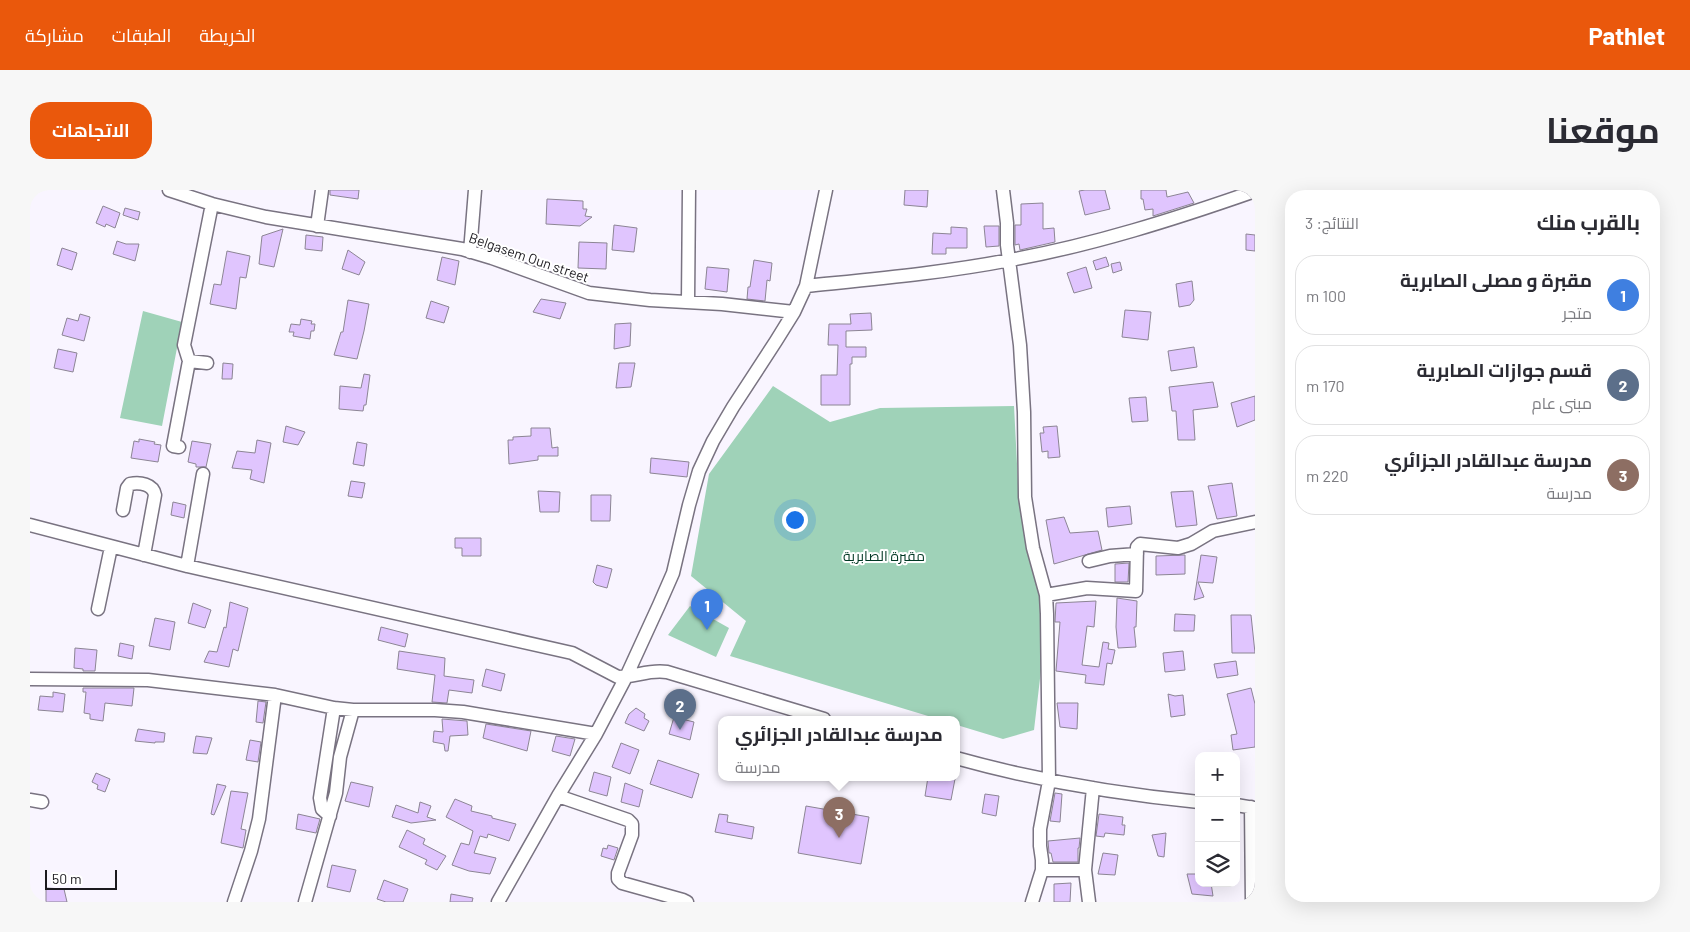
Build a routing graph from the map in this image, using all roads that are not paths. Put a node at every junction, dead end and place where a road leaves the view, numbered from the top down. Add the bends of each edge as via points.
1 (169, 190) edge
2 (322, 190) edge
3 (475, 190) edge
4 (689, 190) edge
5 (826, 190) edge
6 (1003, 190) edge
7 (1255, 191) edge
8 (212, 204) junction
9 (317, 226) junction
10 (470, 252) junction
11 (1009, 260) junction
12 (806, 286) junction
13 (688, 302) junction
14 (794, 312) junction
15 (189, 361) junction
16 (207, 363) dead end
17 (179, 447) dead end
18 (203, 474) dead end
19 (123, 510) dead end
20 (1255, 522) edge
21 (30, 525) edge
22 (111, 547) junction
23 (1137, 554) junction
24 (144, 555) junction
25 (1089, 561) dead end
26 (187, 566) junction
27 (1046, 595) junction
28 (98, 609) dead end
29 (626, 677) junction
30 (30, 679) edge
31 (275, 695) junction
32 (334, 708) junction
33 (353, 710) junction
34 (814, 716) edge
35 (596, 734) junction
36 (960, 759) edge
37 (1049, 780) junction
38 (1093, 788) junction
39 (558, 796) junction
40 (1195, 801) edge
41 (1240, 806) edge
42 (1253, 808) edge
43 (330, 816) junction
44 (1042, 870) junction
45 (1085, 870) junction
46 (234, 902) edge
47 (305, 902) edge
48 (498, 902) edge
49 (687, 902) edge
50 (1032, 902) edge
51 (1089, 902) edge
52 (1252, 902) edge

1 - 8 street, Belgasem Oun street
2 - 9 street
3 - 10 street
4 - 13 street
5 - 12 street
6 - 11 street
7 - 11 street via 1191,214
8 - 9 street, Belgasem Oun street
8 - 15 street via 184,345
9 - 10 street, Belgasem Oun street
10 - 13 street, Belgasem Oun street via 589,293
11 - 12 street
11 - 27 street via 1020,345 1025,497 1033,548
12 - 14 street
13 - 14 street, Belgasem Oun street
14 - 29 street via 733,407 699,471 673,573
15 - 16 street
15 - 17 street via 173,446
18 - 26 street
19 - 24 street via 130,484 149,486 154,490
20 - 23 street via 1213,531 1185,547 1141,544
21 - 22 street
22 - 24 street
22 - 28 street
23 - 25 street
23 - 27 street via 1136,591 1087,588
24 - 26 street
26 - 29 street via 572,653 618,677
27 - 37 street
29 - 34 street via 656,670 667,672
29 - 35 street
30 - 31 street via 148,680
31 - 32 street
31 - 46 street via 259,820
32 - 33 street
32 - 43 street via 320,798 322,809
33 - 35 street via 463,712
33 - 43 street via 340,757
35 - 39 street
36 - 37 street
37 - 38 street
37 - 44 street via 1040,829
38 - 40 street
38 - 45 street
39 - 48 street
39 - 49 street via 632,824 632,835 618,873 622,883
41 - 42 street
42 - 52 street
43 - 47 street
44 - 45 street
44 - 50 street
45 - 51 street

